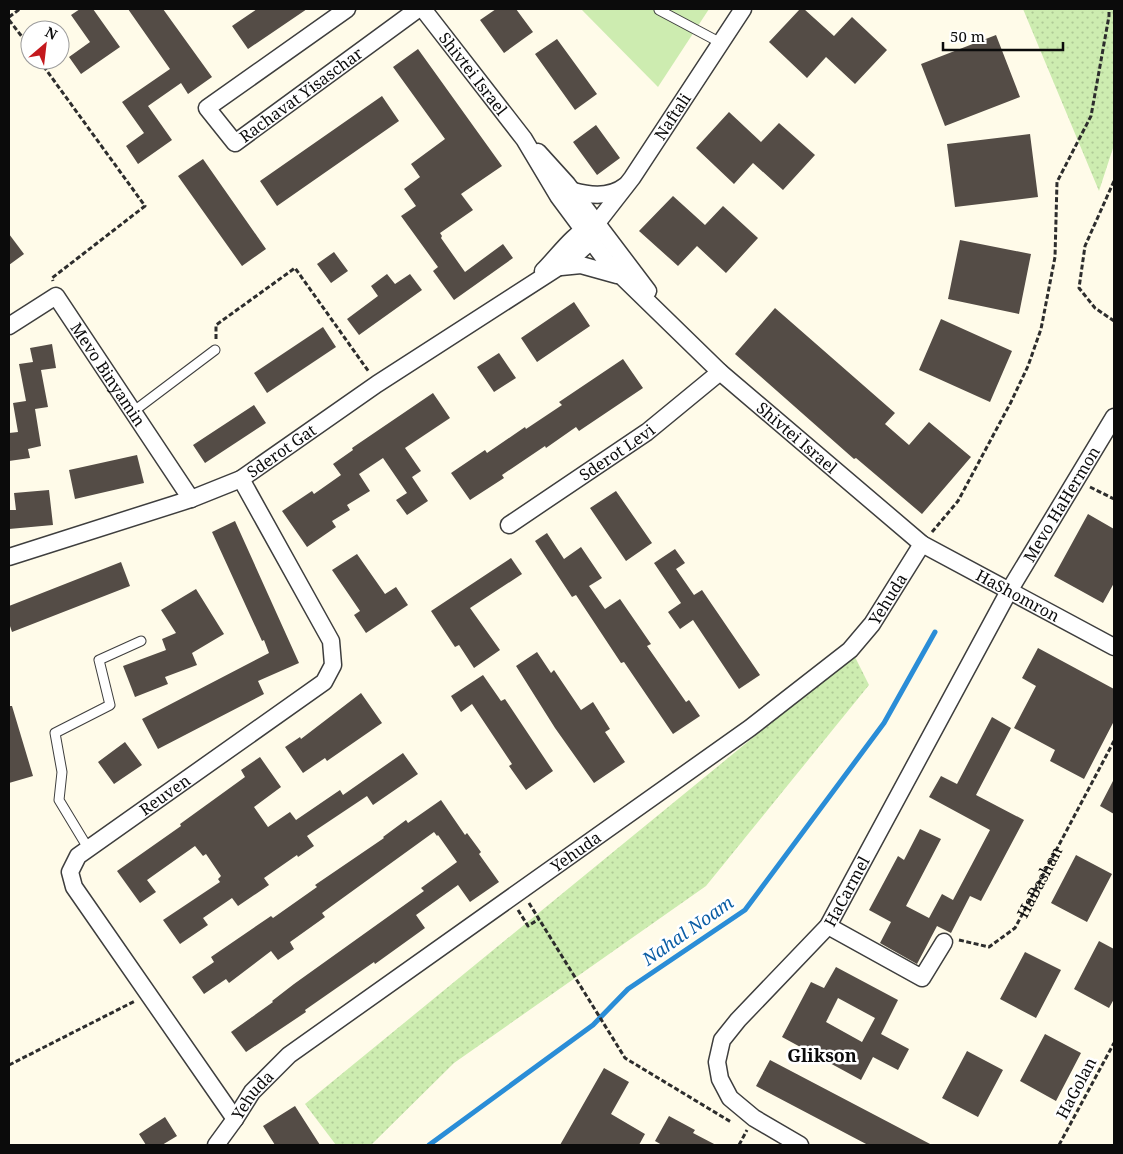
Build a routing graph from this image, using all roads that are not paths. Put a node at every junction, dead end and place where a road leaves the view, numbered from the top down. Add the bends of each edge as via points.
1 (347, 9) edge
2 (418, 9) edge
3 (423, 9) edge
4 (743, 9) edge
5 (659, 10) edge
6 (720, 43) junction
7 (524, 139) junction
8 (627, 185) junction
9 (573, 191) junction
10 (590, 231) junction
11 (561, 267) junction
12 (622, 277) junction
13 (526, 288) junction
14 (9, 326) edge
15 (676, 329) junction
16 (215, 350) road end
17 (720, 372) junction
18 (134, 411) junction
19 (1114, 417) edge
20 (241, 479) junction
21 (191, 499) junction
22 (509, 525) dead end
23 (922, 544) junction
24 (9, 557) edge
25 (1010, 591) junction
26 (141, 641) dead end
27 (1114, 647) edge
28 (88, 848) junction
29 (828, 926) junction
30 (944, 942) road end
31 (235, 1119) junction
32 (216, 1145) edge
33 (800, 1145) edge

1 - 2 street, Rachavat Yisaschar via 207,108 234,142
3 - 7 street, Shivtei Israel
4 - 6 street, Naftali
5 - 6 lane
6 - 8 street, Naftali
7 - 9 street, Shivtei Israel
7 - 10 street, Shivtei Israel via 544,174
8 - 9 street via 615,192 598,195
8 - 10 street, Naftali
9 - 10 street, Shivtei Israel
10 - 11 street, Sderot Gat via 576,256
10 - 12 street, Shivtei Israel via 607,262
10 - 13 street, Sderot Gat
10 - 15 street, Shivtei Israel
11 - 12 street via 581,264
11 - 13 street, Sderot Gat
12 - 15 street, Shivtei Israel
13 - 20 street, Sderot Gat via 377,384
14 - 18 street, Mevo Binyamin via 56,296
15 - 17 street, Shivtei Israel
16 - 18 lane
17 - 22 street, Sderot Levi via 647,432
17 - 23 street, Shivtei Israel
18 - 21 street, Mevo Binyamin
19 - 25 street, Mevo HaHermon
20 - 21 street, Sderot Gat
20 - 28 street, Reuven via 331,641 333,665 324,682
21 - 24 street, Sderot Gat
23 - 25 street, HaShomron
23 - 31 street, Yehuda via 883,608 850,650 750,728 289,1055 252,1092
25 - 27 street, HaShomron
25 - 29 street, HaCarmel
26 - 28 lane via 99,660 110,705 55,733 62,772 59,800
28 - 31 street, Reuven via 78,856 70,872 74,887
29 - 30 street via 922,978
29 - 33 street, HaCarmel via 738,1020 722,1040 717,1062 720,1079 730,1098 754,1118
31 - 32 street, Yehuda

